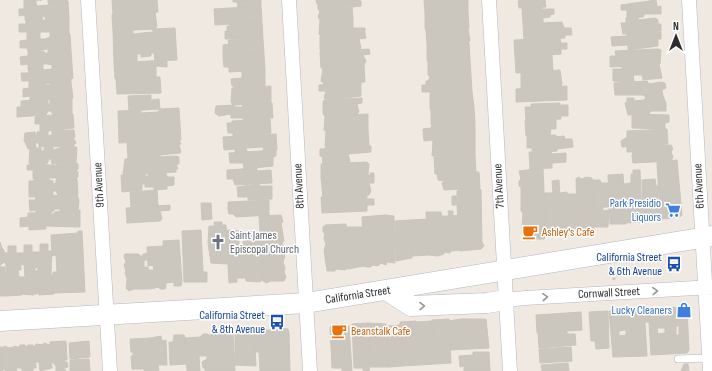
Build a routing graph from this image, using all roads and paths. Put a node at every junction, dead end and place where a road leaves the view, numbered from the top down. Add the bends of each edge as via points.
1 (88, 0) edge
2 (289, 0) edge
3 (489, 0) edge
4 (688, 0) edge
5 (707, 237) edge
6 (504, 270) junction
7 (708, 288) edge
8 (388, 291) junction
9 (506, 300) junction
10 (306, 303) junction
11 (106, 315) junction
12 (0, 321) edge
13 (678, 359) dead end
14 (709, 364) edge
15 (110, 371) edge
16 (310, 371) edge
17 (510, 371) edge

1 - 11 street, 9th Avenue
2 - 10 street, 8th Avenue
3 - 6 street, 7th Avenue
4 - 5 street, 6th Avenue
5 - 6 main road, California Street
5 - 7 street, 6th Avenue
6 - 8 main road, California Street
6 - 9 street, 7th Avenue
9 -> 7 street, Cornwall Street
7 - 14 street, 6th Avenue
8 -> 9 main road via 411,306
8 - 10 main road, California Street
9 - 17 street, 7th Avenue
10 - 11 main road, California Street
10 - 16 street, 8th Avenue
11 - 12 main road, California Street
11 - 15 street, 9th Avenue
13 - 14 lane

